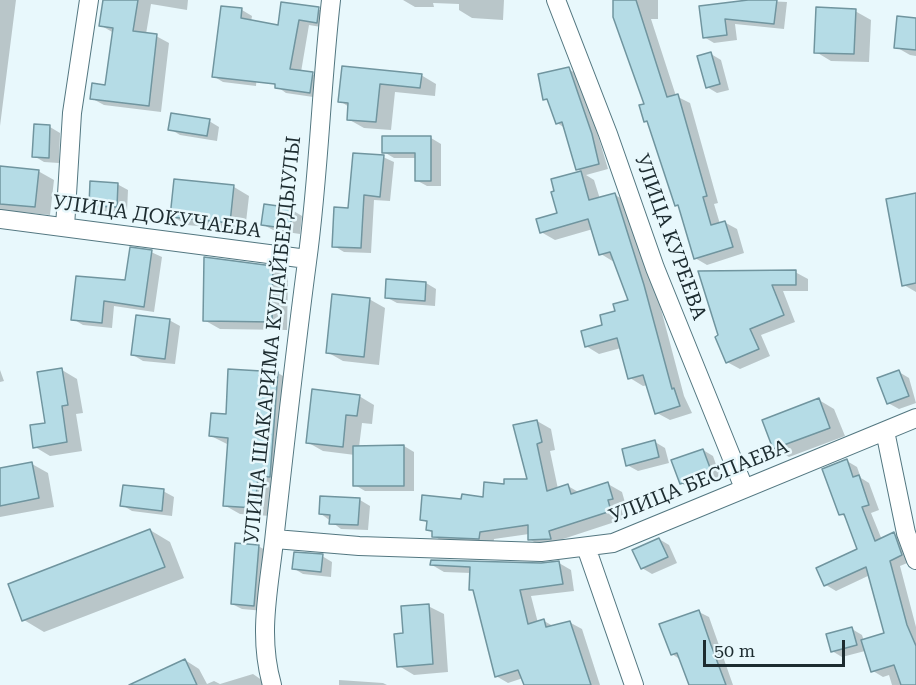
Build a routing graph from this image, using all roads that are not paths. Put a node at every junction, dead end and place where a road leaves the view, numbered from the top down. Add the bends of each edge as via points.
1 (89, 0) edge
2 (331, 0) edge
3 (556, 0) edge
4 (0, 219) edge
5 (65, 227) junction
6 (307, 259) junction
7 (916, 418) edge
8 (885, 431) junction
9 (744, 488) junction
10 (275, 539) junction
11 (586, 547) junction
12 (916, 560) edge
13 (272, 685) edge
14 (634, 685) edge

1 - 5 street via 72,113
2 - 6 street, УЛИЦА ШАКАРИМА КУДАЙБЕРДЫУЛЫ
3 - 9 street, УЛИЦА КУРЕЕВА via 655,268
4 - 5 street, УЛИЦА ДОКУЧАЕВА
5 - 6 street, УЛИЦА ДОКУЧАЕВА
6 - 10 street, УЛИЦА ШАКАРИМА КУДАЙБЕРДЫУЛЫ
7 - 8 street, УЛИЦА БЕСПАЕВА
8 - 9 street, УЛИЦА БЕСПАЕВА
8 - 12 street via 906,533
9 - 11 street, УЛИЦА БЕСПАЕВА via 613,543
10 - 11 street, УЛИЦА БЕСПАЕВА via 541,552
10 - 13 street, УЛИЦА ШАКАРИМА КУДАЙБЕРДЫУЛЫ via 264,614
11 - 14 street

